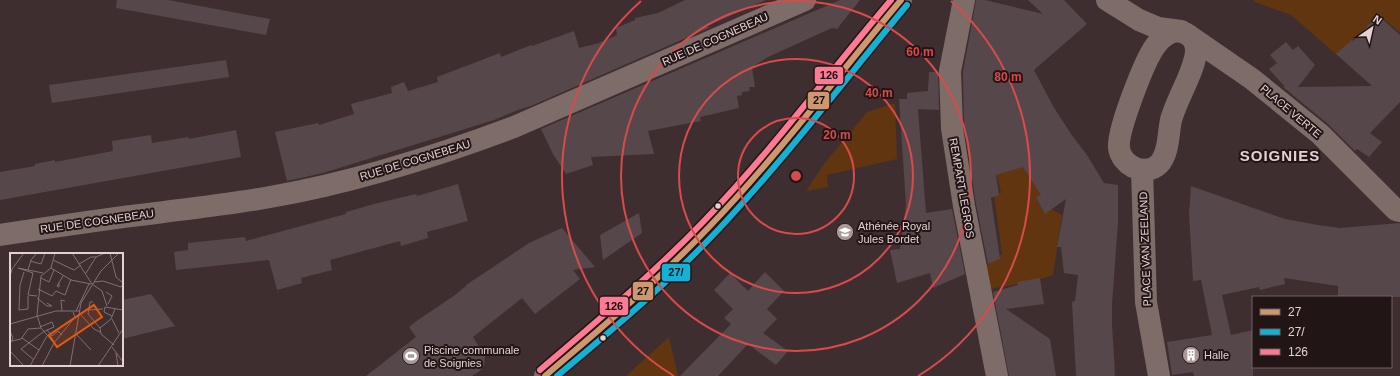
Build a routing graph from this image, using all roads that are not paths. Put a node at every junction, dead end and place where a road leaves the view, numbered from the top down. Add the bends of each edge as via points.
1 (805, 0) edge
2 (901, 0) edge
3 (964, 0) edge
4 (1106, 0) edge
5 (1139, 20) junction
6 (1186, 34) junction
7 (1155, 46) junction
8 (1142, 170) junction
9 (1400, 211) edge
10 (0, 235) edge
11 (545, 376) edge
12 (997, 376) edge
13 (1159, 376) edge

1 - 10 street, RUE DE COGNEBEAU via 514,127 375,172 270,197
2 - 11 main road via 731,205 684,253
3 - 12 street, REMPART LEGROS via 950,71 952,128 964,206
4 - 5 street
5 - 6 street via 1158,28
5 - 7 street via 1154,36
6 - 7 street via 1170,33
6 - 8 street via 1195,42 1195,60 1171,120 1164,154 1158,165
6 - 9 street, PLACE VERTE via 1252,79 1320,134 1396,210
7 - 8 street via 1130,103 1119,148 1127,163
8 - 13 street, PLACE VAN ZEELAND via 1146,302

